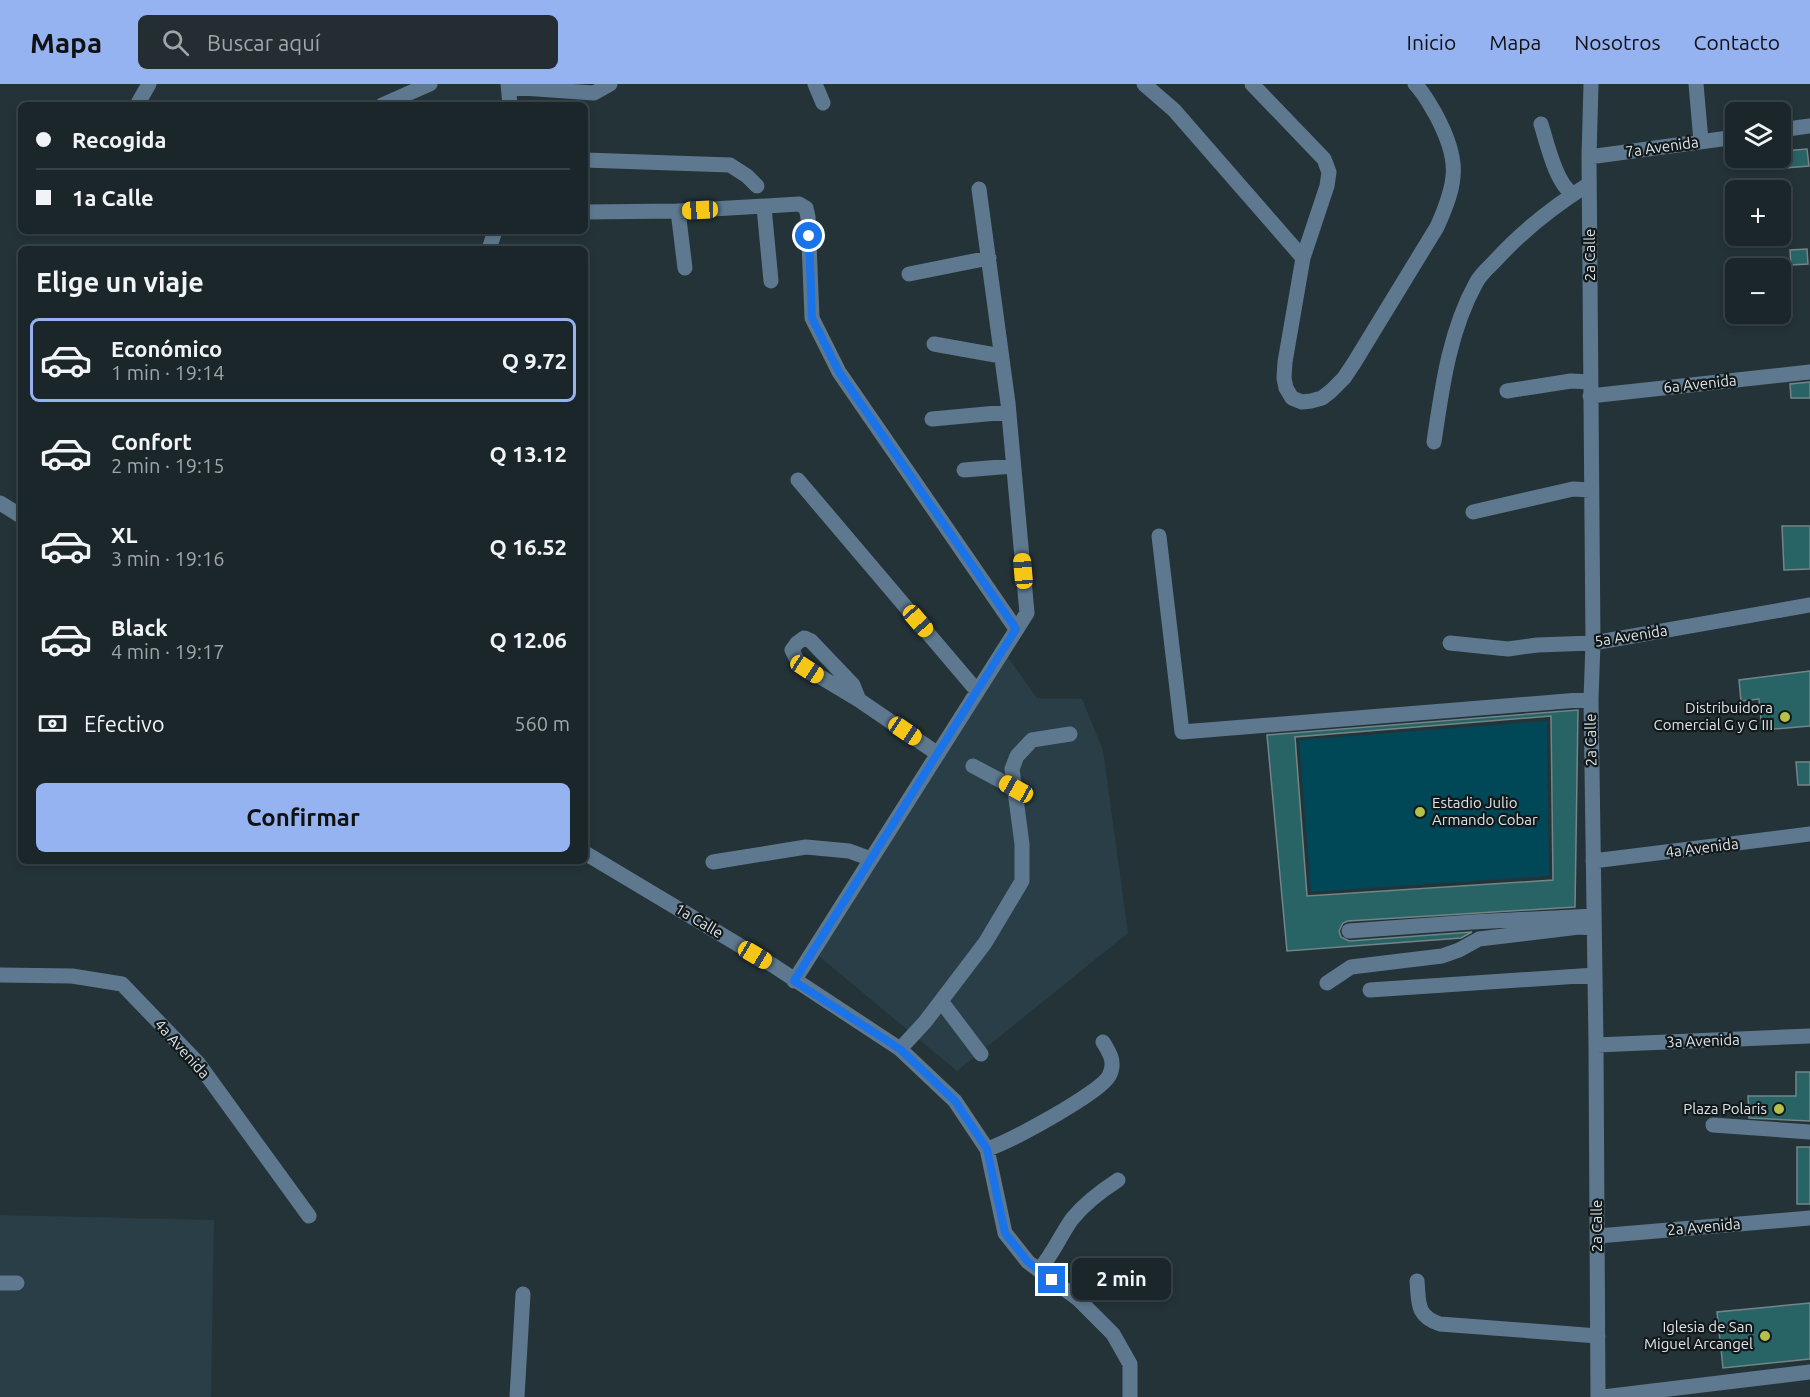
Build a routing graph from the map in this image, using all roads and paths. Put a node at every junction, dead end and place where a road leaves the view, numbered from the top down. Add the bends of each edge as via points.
1 (149, 84) edge
2 (430, 84) edge
3 (610, 84) edge
4 (815, 84) edge
5 (1144, 84) edge
6 (1252, 84) edge
7 (1414, 84) edge
8 (1591, 84) edge
9 (1696, 84) edge
10 (509, 86) edge
11 (139, 102) edge
12 (389, 102) edge
13 (510, 102) edge
14 (823, 103) dead end
15 (1541, 124) dead end
16 (1810, 126) edge
17 (1791, 129) edge
18 (1725, 138) edge
19 (1701, 141) junction
20 (1589, 157) junction
21 (588, 160) edge
22 (1589, 184) junction
23 (757, 186) dead end
24 (979, 189) dead end
25 (1573, 194) junction
26 (764, 207) junction
27 (588, 212) edge
28 (678, 212) junction
29 (988, 258) junction
30 (1303, 258) junction
31 (685, 268) dead end
32 (909, 274) dead end
33 (771, 281) dead end
34 (934, 344) dead end
35 (1001, 356) junction
36 (1810, 372) edge
37 (1590, 389) junction
38 (1507, 391) dead end
39 (1008, 412) junction
40 (932, 419) dead end
41 (1434, 442) dead end
42 (1013, 466) junction
43 (964, 470) dead end
44 (798, 480) dead end
45 (1591, 490) junction
46 (0, 503) edge
47 (1473, 512) dead end
48 (18, 514) edge
49 (1159, 536) dead end
50 (1810, 605) edge
51 (1016, 629) junction
52 (1450, 643) dead end
53 (1593, 643) junction
54 (977, 691) junction
55 (1591, 699) junction
56 (859, 700) dead end
57 (1070, 734) dead end
58 (938, 754) junction
59 (973, 766) dead end
60 (1016, 789) junction
61 (1810, 834) edge
62 (588, 855) edge
63 (871, 859) junction
64 (1593, 861) junction
65 (713, 862) dead end
66 (1594, 922) junction
67 (1349, 931) dead end
68 (0, 975) edge
69 (1595, 975) junction
70 (794, 981) junction
71 (1327, 983) dead end
72 (1370, 990) dead end
73 (941, 1000) junction
74 (1810, 1036) edge
75 (1103, 1042) dead end
76 (1596, 1045) junction
77 (900, 1049) junction
78 (981, 1054) dead end
79 (1713, 1125) dead end
80 (1810, 1132) edge
81 (987, 1149) junction
82 (1118, 1180) dead end
83 (309, 1216) dead end
84 (1810, 1218) edge
85 (1598, 1236) junction
86 (1039, 1270) junction
87 (1417, 1281) dead end
88 (0, 1283) edge
89 (17, 1283) dead end
90 (523, 1294) dead end
91 (1598, 1336) junction
92 (1810, 1372) edge
93 (517, 1397) edge
94 (1130, 1397) edge
95 (1598, 1397) edge
96 (1604, 1397) edge

1 - 11 street
2 - 12 street
3 - 10 street via 594,93
4 - 14 street
5 - 30 street via 1174,110
6 - 30 street via 1324,159 1329,172
7 - 30 street via 1424,93 1452,150 1454,177 1446,206 1344,378 1322,398 1302,402 1292,398 1284,378
8 - 20 street, 2a Calle
9 - 19 street
10 - 13 street
15 - 25 street via 1554,165
16 - 17 street
18 - 19 street, 7a Avenida
19 - 20 street, 7a Avenida
20 - 22 street, 2a Calle
21 - 23 street via 730,165
22 - 25 street
22 - 37 street, 2a Calle
24 - 29 street
25 - 41 street via 1517,236 1477,280 1447,360
26 - 28 street
26 - 33 street
26 - 51 street via 799,204 806,208 812,318 839,372
27 - 28 street
28 - 31 street
29 - 32 street
29 - 35 street
34 - 35 street
35 - 39 street
36 - 37 street, 6a Avenida
37 - 38 street, 6a Avenida via 1571,381
37 - 45 street, 2a Calle
39 - 40 street
39 - 42 street
42 - 43 street
42 - 51 street via 1027,613
44 - 54 street
45 - 47 street via 1573,489
45 - 53 street, 2a Calle
46 - 48 street
49 - 55 street via 1182,732
50 - 53 street, 5a Avenida
51 - 54 street
52 - 53 street, 5a Avenida via 1508,649
53 - 55 street, 2a Calle
54 - 58 street
55 - 64 street, 2a Calle
56 - 58 street
57 - 60 street via 1032,740 1017,756 1012,769
58 - 63 street
59 - 60 street
60 - 73 street via 1022,881 985,943
61 - 64 street, 4a Avenida
62 - 70 street, 1a Calle
63 - 65 street via 849,851 806,847
63 - 70 street
64 - 66 street, 2a Calle
66 - 67 street via 1472,922
66 - 69 street, 2a Calle
66 - 71 street via 1479,939 1442,956 1351,967
68 - 83 street, 4a Avenida via 72,976 122,984 198,1063
69 - 72 street
69 - 76 street, 2a Calle
70 - 77 street, 1a Calle
73 - 77 street
73 - 78 street
74 - 76 street, 3a Avenida
75 - 81 street via 1112,1056 1112,1068 1104,1083 1031,1129
76 - 85 street, 2a Calle
77 - 81 street, 1a Calle via 955,1101
79 - 80 street
81 - 86 street, 1a Calle via 1005,1233
82 - 86 street via 1094,1196 1072,1219
84 - 85 street, 2a Avenida
85 - 91 street, 2a Calle
86 - 94 street, 1a Calle via 1078,1299 1113,1334 1130,1364
87 - 91 street via 1419,1308 1425,1318 1440,1324
88 - 89 street
90 - 93 street
91 - 95 street, 2a Calle
92 - 96 street

